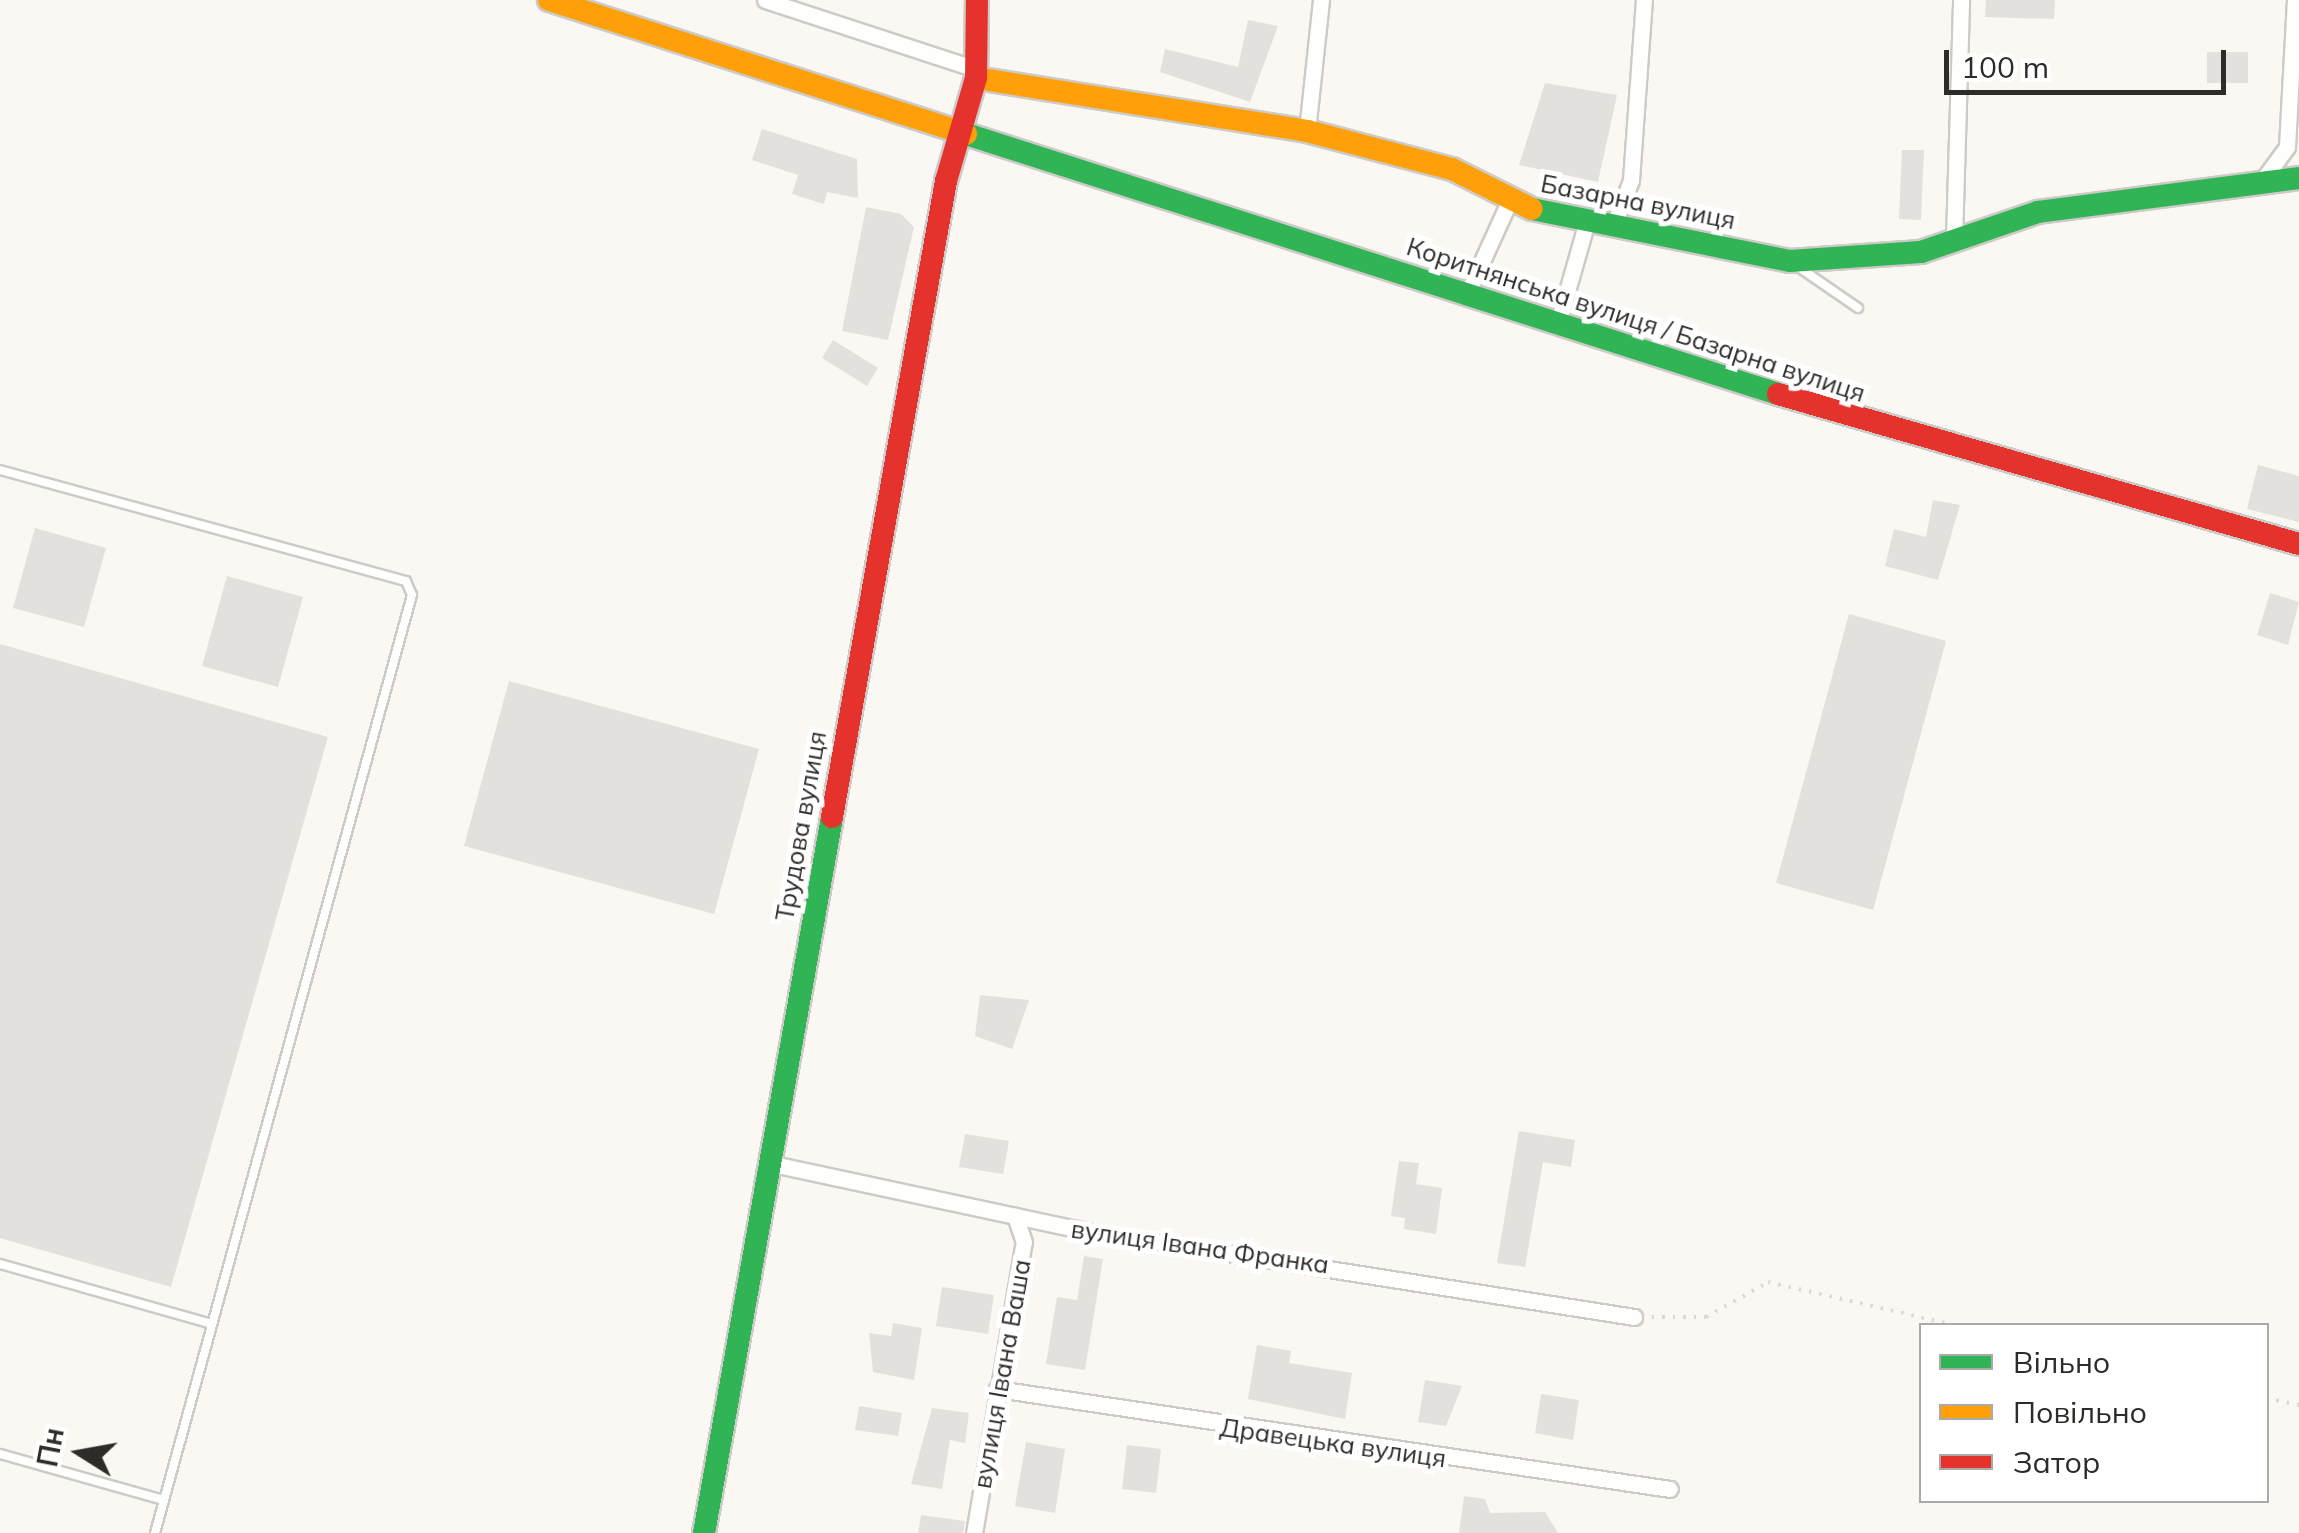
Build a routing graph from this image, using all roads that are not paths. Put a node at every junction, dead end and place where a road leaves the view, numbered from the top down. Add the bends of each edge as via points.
1 (549, 0) edge
2 (765, 0) edge
3 (977, 0) edge
4 (1321, 0) edge
5 (1644, 0) edge
6 (1960, 0) edge
7 (2295, 0) edge
8 (976, 74) junction
9 (1308, 131) junction
10 (962, 132) junction
11 (2299, 178) edge
12 (2261, 181) junction
13 (1508, 204) junction
14 (1587, 221) junction
15 (1613, 227) junction
16 (1954, 239) junction
17 (1790, 261) junction
18 (1468, 294) junction
19 (1858, 308) dead end
20 (1558, 323) junction
21 (0, 470) edge
22 (2299, 544) edge
23 (768, 1164) junction
24 (1015, 1216) junction
25 (0, 1264) edge
26 (1634, 1317) road end
27 (212, 1324) junction
28 (998, 1389) junction
29 (0, 1454) edge
30 (1670, 1489) dead end
31 (164, 1500) junction
32 (155, 1533) edge
33 (704, 1533) edge
34 (974, 1533) edge

1 - 10 street, Коритнянська вулиця / Базарна вулиця
2 - 8 street
3 - 8 street, Трудова вулиця
4 - 9 street
5 - 15 street via 1631,180
6 - 16 street
7 - 12 street via 2288,147
8 - 9 street, Базарна вулиця
8 - 10 street, Трудова вулиця
9 - 13 street, Базарна вулиця via 1452,169
10 - 18 street, Коритнянська вулиця / Базарна вулиця
10 - 23 street, Трудова вулиця
11 - 12 street, Базарна вулиця
12 - 16 street, Базарна вулиця via 2038,212
13 - 14 street, Базарна вулиця
13 - 18 street
14 - 15 street, Базарна вулиця
14 - 20 street
15 - 17 street, Базарна вулиця
16 - 17 street, Базарна вулиця via 1850,262
17 - 19 lane
18 - 20 street, Коритнянська вулиця / Базарна вулиця
20 - 22 street, Коритнянська вулиця / Базарна вулиця via 2014,468
21 - 27 lane via 406,581 412,596
23 - 24 street, вулиця Івана Франка
23 - 33 street, Трудова вулиця
24 - 26 street, вулиця Івана Франка
24 - 28 street, вулиця Івана Ваша via 1024,1242
25 - 27 lane
27 - 31 lane
28 - 30 street, Дравецька вулиця
28 - 34 street, вулиця Івана Ваша
29 - 31 lane
31 - 32 lane

